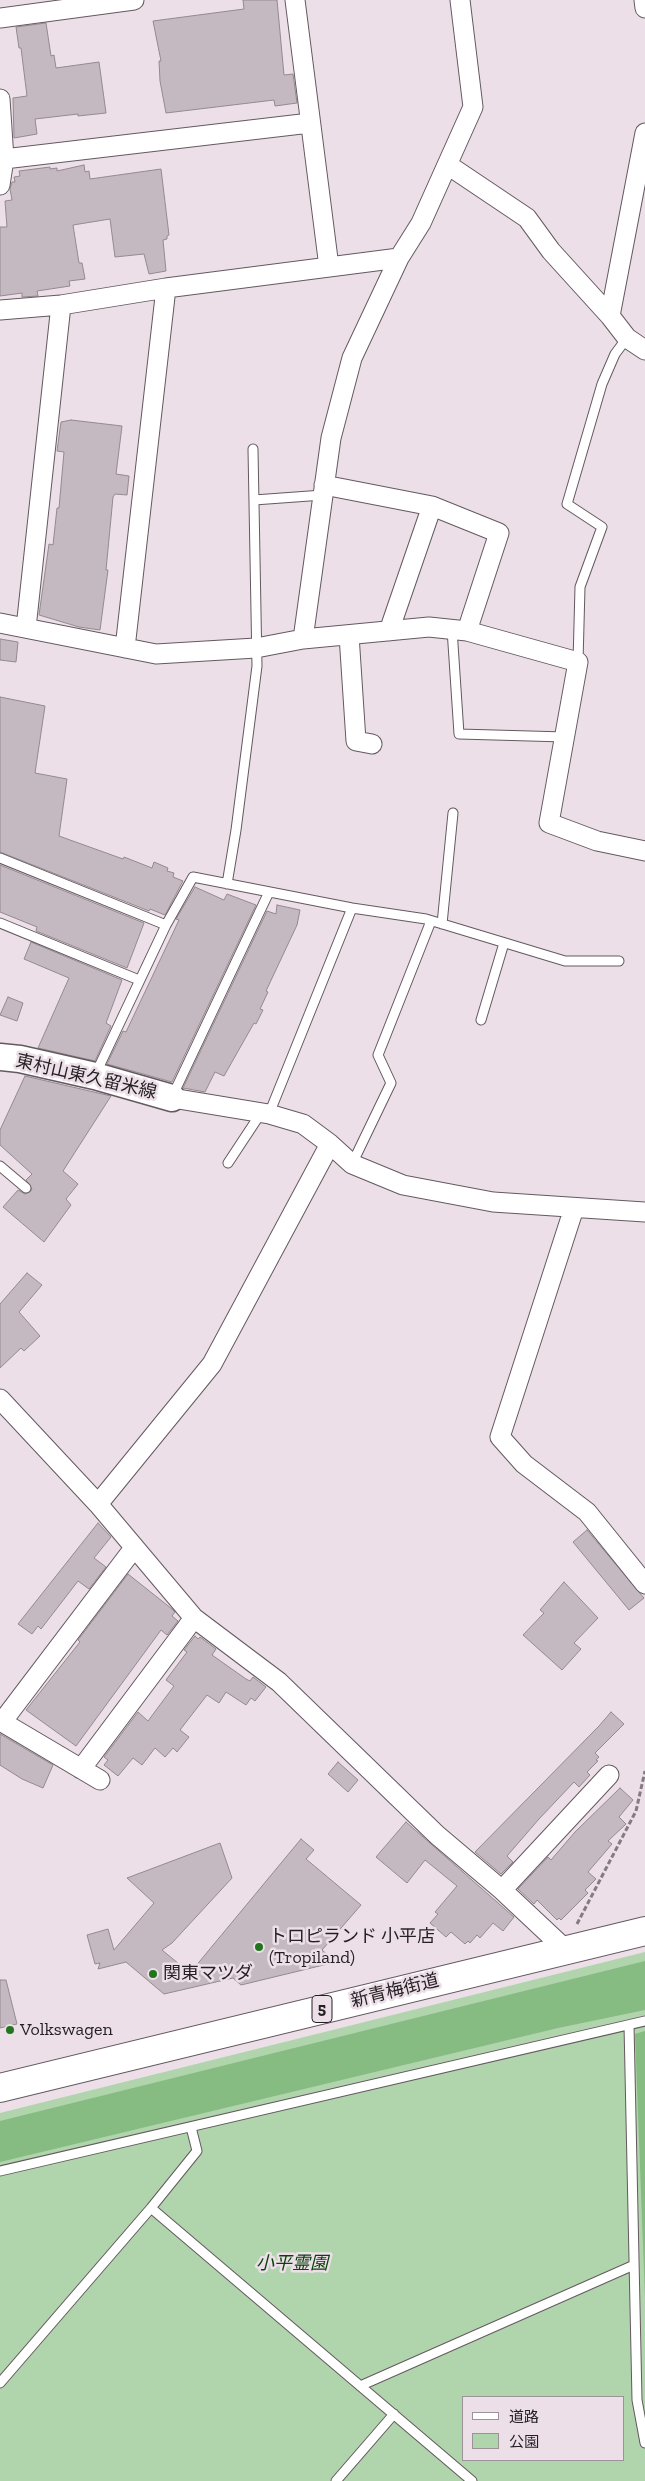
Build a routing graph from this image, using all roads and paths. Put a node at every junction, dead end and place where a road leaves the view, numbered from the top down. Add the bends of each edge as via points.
1 (134, 0) edge
2 (296, 0) edge
3 (460, 0) edge
4 (644, 0) edge
5 (645, 8) edge
6 (0, 18) edge
7 (0, 99) edge
8 (310, 122) junction
9 (645, 133) edge
10 (4, 159) junction
11 (448, 165) junction
12 (0, 185) edge
13 (399, 258) junction
14 (329, 268) junction
15 (166, 288) junction
16 (61, 305) junction
17 (0, 310) edge
18 (610, 316) junction
19 (627, 338) junction
20 (645, 350) edge
21 (253, 449) dead end
22 (323, 490) junction
23 (254, 500) junction
24 (432, 506) junction
25 (0, 623) edge
26 (26, 628) junction
27 (460, 630) junction
28 (389, 631) junction
29 (349, 635) junction
30 (303, 639) junction
31 (125, 648) junction
32 (256, 648) junction
33 (578, 662) junction
34 (564, 737) junction
35 (372, 744) dead end
36 (453, 813) dead end
37 (645, 851) edge
38 (0, 858) edge
39 (227, 884) junction
40 (269, 892) junction
41 (352, 908) junction
42 (431, 921) junction
43 (0, 922) edge
44 (442, 924) junction
45 (166, 925) junction
46 (504, 943) junction
47 (619, 961) dead end
48 (139, 980) junction
49 (480, 1020) dead end
50 (0, 1057) edge
51 (95, 1076) junction
52 (172, 1098) junction
53 (265, 1114) junction
54 (330, 1144) junction
55 (228, 1164) dead end
56 (352, 1164) junction
57 (0, 1166) edge
58 (26, 1188) dead end
59 (574, 1208) junction
60 (645, 1212) edge
61 (0, 1399) edge
62 (98, 1504) junction
63 (134, 1548) junction
64 (645, 1584) edge
65 (194, 1618) junction
66 (81, 1769) junction
67 (645, 1771) edge
68 (609, 1775) dead end
69 (100, 1780) dead end
70 (502, 1890) junction
71 (645, 1930) edge
72 (566, 1950) junction
73 (645, 2021) edge
74 (628, 2025) junction
75 (0, 2088) edge
76 (191, 2127) junction
77 (0, 2171) edge
78 (151, 2208) junction
79 (634, 2265) junction
80 (0, 2382) edge
81 (360, 2386) junction
82 (394, 2414) junction
83 (645, 2443) edge
84 (336, 2481) edge
85 (472, 2481) edge

1 - 6 street
2 - 8 street
3 - 11 street via 473,108
4 - 5 street
7 - 10 street
8 - 10 street
8 - 14 street
9 - 18 street
10 - 12 street
11 - 13 street via 421,223
11 - 18 street via 527,218 551,251
13 - 14 street
13 - 22 street via 352,358 331,438
14 - 15 street
15 - 16 street
15 - 31 street
16 - 17 street
16 - 26 street
18 - 19 street
19 - 20 street
19 - 33 lane via 615,354 602,384 567,504 602,527 580,587
21 - 23 lane
22 - 23 lane
22 - 24 street
22 - 30 street
23 - 32 lane
24 - 27 street via 499,533
24 - 28 street
25 - 26 street
26 - 31 street
27 - 28 street via 429,627
27 - 33 street
27 - 34 lane via 459,734
28 - 29 street
29 - 30 street
29 - 35 street via 356,741
30 - 32 street
31 - 32 street via 156,654
32 - 39 lane via 257,666
33 - 34 street
34 - 37 street via 549,823 597,840
36 - 44 lane
38 - 45 lane
39 - 40 lane
39 - 45 lane via 193,878
40 - 41 lane
40 - 52 lane
41 - 42 lane
41 - 53 lane
42 - 44 lane
42 - 56 lane via 378,1055 391,1082
43 - 48 lane
44 - 46 lane
45 - 48 lane
46 - 47 lane via 565,960
46 - 49 lane
48 - 51 lane
50 - 51 main road, 東村山東久留米線
51 - 52 main road, 東村山東久留米線
52 - 53 street
53 - 54 street via 303,1124
53 - 55 lane
54 - 56 street
54 - 62 street via 212,1364
56 - 59 street via 403,1185 493,1202
57 - 58 lane
59 - 60 street
59 - 64 street via 500,1437 524,1464 586,1512
61 - 62 street
62 - 63 street
63 - 65 street
63 - 66 street via 2,1722
65 - 66 street
65 - 70 street via 279,1682 437,1835
66 - 69 street
67 - 72 path via 636,1811
68 - 70 street
70 - 72 street
71 - 72 main road, 新青梅街道 / 5
72 - 75 main road, 新青梅街道 / 5
73 - 74 lane
74 - 76 lane
74 - 79 lane
76 - 77 lane
76 - 78 lane via 197,2151
78 - 80 lane
78 - 81 lane
79 - 81 lane
79 - 83 lane via 636,2400
81 - 82 lane
82 - 84 lane
82 - 85 lane

